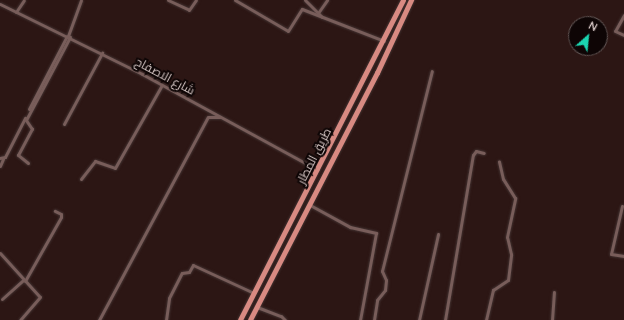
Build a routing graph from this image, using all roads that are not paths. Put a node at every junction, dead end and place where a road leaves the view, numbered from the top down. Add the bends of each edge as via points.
1 (24, 0) edge
2 (81, 0) edge
3 (168, 0) edge
4 (196, 0) edge
5 (235, 0) edge
6 (305, 0) edge
7 (327, 0) edge
8 (403, 0) edge
9 (411, 0) edge
10 (0, 4) edge
11 (16, 12) junction
12 (318, 13) junction
13 (624, 15) edge
14 (323, 18) junction
15 (624, 35) edge
16 (68, 36) junction
17 (384, 41) junction
18 (102, 54) junction
19 (432, 71) dead end
20 (162, 85) junction
21 (222, 117) junction
22 (64, 124) dead end
23 (484, 153) dead end
24 (2, 159) edge
25 (499, 161) dead end
26 (28, 163) dead end
27 (0, 166) edge
28 (318, 170) junction
29 (81, 179) dead end
30 (310, 205) junction
31 (622, 206) dead end
32 (55, 210) dead end
33 (438, 234) dead end
34 (0, 253) edge
35 (624, 256) edge
36 (24, 281) junction
37 (554, 292) dead end
38 (255, 293) junction
39 (2, 299) dead end
40 (257, 307) junction
41 (20, 320) edge
42 (100, 320) edge
43 (166, 320) edge
44 (240, 320) edge
45 (250, 320) edge
46 (285, 320) edge
47 (360, 320) edge
48 (374, 320) edge
49 (419, 320) edge
50 (445, 320) edge
51 (486, 320) edge
52 (552, 320) edge

1 - 11 street
2 - 16 street
3 - 4 street via 189,10
5 - 14 street via 288,31 302,9
6 - 12 street
7 - 12 street
8 - 17 highway, طريق المطار
9 - 30 highway, طريق المطار
10 - 11 street, شارع الاصفاح
11 - 16 street, شارع الاصفاح
12 - 14 street
13 - 15 street via 615,31
14 - 17 street
16 - 18 street, شارع الاصفاح
16 - 24 street
16 - 26 street via 26,120 32,129 18,155
17 - 28 highway, طريق المطار
18 - 20 street, شارع الاصفاح
18 - 22 street
19 - 48 street via 382,271 386,280 385,290 376,302
20 - 21 street, شارع الاصفاح
20 - 29 street via 115,168 95,161
21 - 28 street, شارع الاصفاح
21 - 42 street via 208,117
23 - 50 street via 476,152 473,155
24 - 27 street
25 - 51 street via 503,179 515,198 507,237 511,254 508,280 493,290
28 - 38 highway, طريق المطار
30 - 40 highway, طريق المطار
30 - 47 street via 350,227 376,233
31 - 35 street via 611,254
32 - 36 street via 61,217
33 - 49 street
34 - 36 street
36 - 39 street
36 - 41 street via 40,298
37 - 52 street
38 - 43 street via 193,266 189,272 182,273 169,298
38 - 44 highway, طريق المطار
40 - 45 highway, طريق المطار
40 - 46 street

